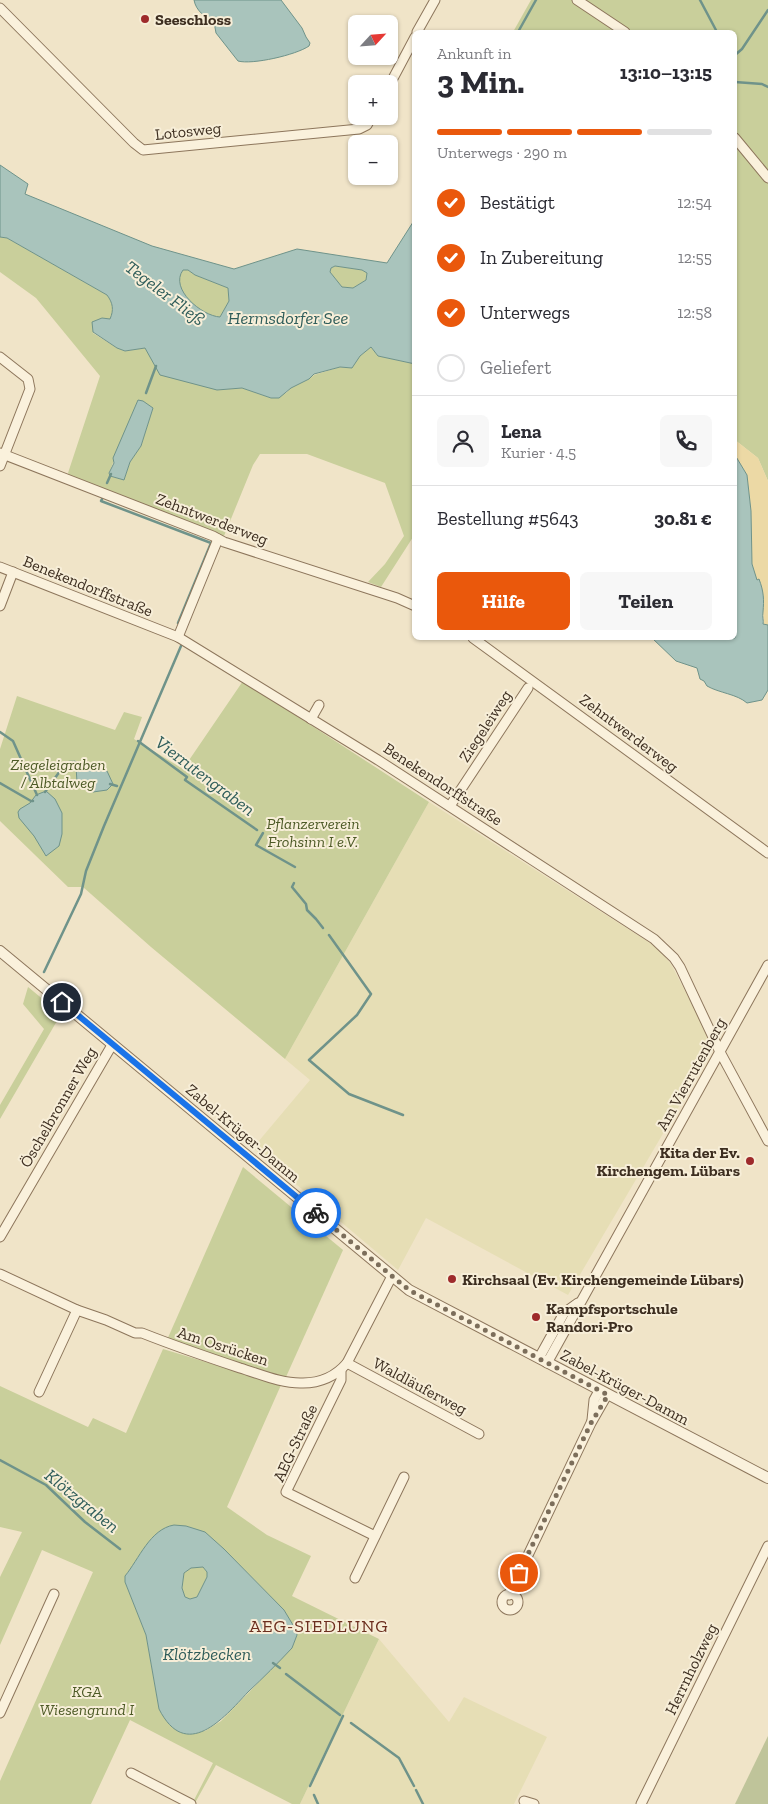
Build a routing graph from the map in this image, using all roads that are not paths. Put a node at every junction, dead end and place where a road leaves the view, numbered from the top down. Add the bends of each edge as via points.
1 (435, 0) edge
2 (577, 0) edge
3 (0, 8) edge
4 (418, 30) edge
5 (622, 30) edge
6 (412, 43) edge
7 (395, 75) edge
8 (366, 125) edge
9 (737, 140) edge
10 (768, 178) edge
11 (0, 358) edge
12 (2, 454) edge
13 (0, 466) edge
14 (218, 539) junction
15 (0, 567) edge
16 (13, 572) junction
17 (412, 605) edge
18 (0, 606) edge
19 (178, 637) junction
20 (476, 640) edge
21 (528, 688) dead end
22 (319, 705) dead end
23 (311, 719) junction
24 (450, 806) junction
25 (768, 853) edge
26 (0, 950) edge
27 (768, 965) edge
28 (112, 1045) junction
29 (720, 1052) junction
30 (768, 1141) edge
31 (0, 1237) edge
32 (0, 1274) edge
33 (392, 1276) junction
34 (77, 1310) junction
35 (543, 1361) junction
36 (347, 1363) junction
37 (340, 1370) junction
38 (39, 1392) dead end
39 (603, 1393) junction
40 (479, 1434) dead end
41 (404, 1477) dead end
42 (768, 1478) edge
43 (375, 1536) junction
44 (768, 1546) edge
45 (355, 1578) dead end
46 (54, 1594) dead end
47 (508, 1594) dead end
48 (0, 1713) edge
49 (131, 1773) dead end
50 (524, 1801) dead end
51 (191, 1804) edge
52 (534, 1804) edge
53 (641, 1804) edge

1 - 4 street
2 - 5 street
3 - 8 street, Lotosweg via 143,150 359,129
6 - 7 street
9 - 10 street
11 - 12 street via 28,379 30,389
12 - 13 street
12 - 14 street, Zehntwerderweg
14 - 17 street, Zehntwerderweg
14 - 19 street
15 - 16 street, Benekendorffstraße
16 - 18 street
16 - 19 street, Benekendorffstraße
19 - 23 street, Benekendorffstraße
20 - 25 street, Zehntwerderweg
21 - 24 street, Ziegeleiweg
22 - 23 street
23 - 24 street, Benekendorffstraße
24 - 29 street, Benekendorffstraße via 654,939 680,967
26 - 28 street, Zabel-Krüger-Damm
27 - 29 street, Am Vierrutenberg
28 - 31 street, Öschelbronner Weg
28 - 33 street, Zabel-Krüger-Damm
29 - 30 street, Benekendorffstraße
29 - 35 street, Am Vierrutenberg via 581,1301 564,1313
32 - 34 street, Am Osrücken
33 - 35 street, Zabel-Krüger-Damm via 409,1290
33 - 36 street, Am Osrücken
34 - 37 street, Am Osrücken via 135,1333 291,1383 317,1382
34 - 38 street
35 - 39 street, Zabel-Krüger-Damm
36 - 37 street, Am Osrücken
36 - 40 street, Waldläuferweg
37 - 43 street, AEG-Straße via 341,1380 286,1492
39 - 42 street, Zabel-Krüger-Damm
39 - 47 street via 594,1400 591,1423
41 - 43 street
43 - 45 street
44 - 53 street, Herrnholzweg
46 - 48 street
49 - 51 street
50 - 52 street

